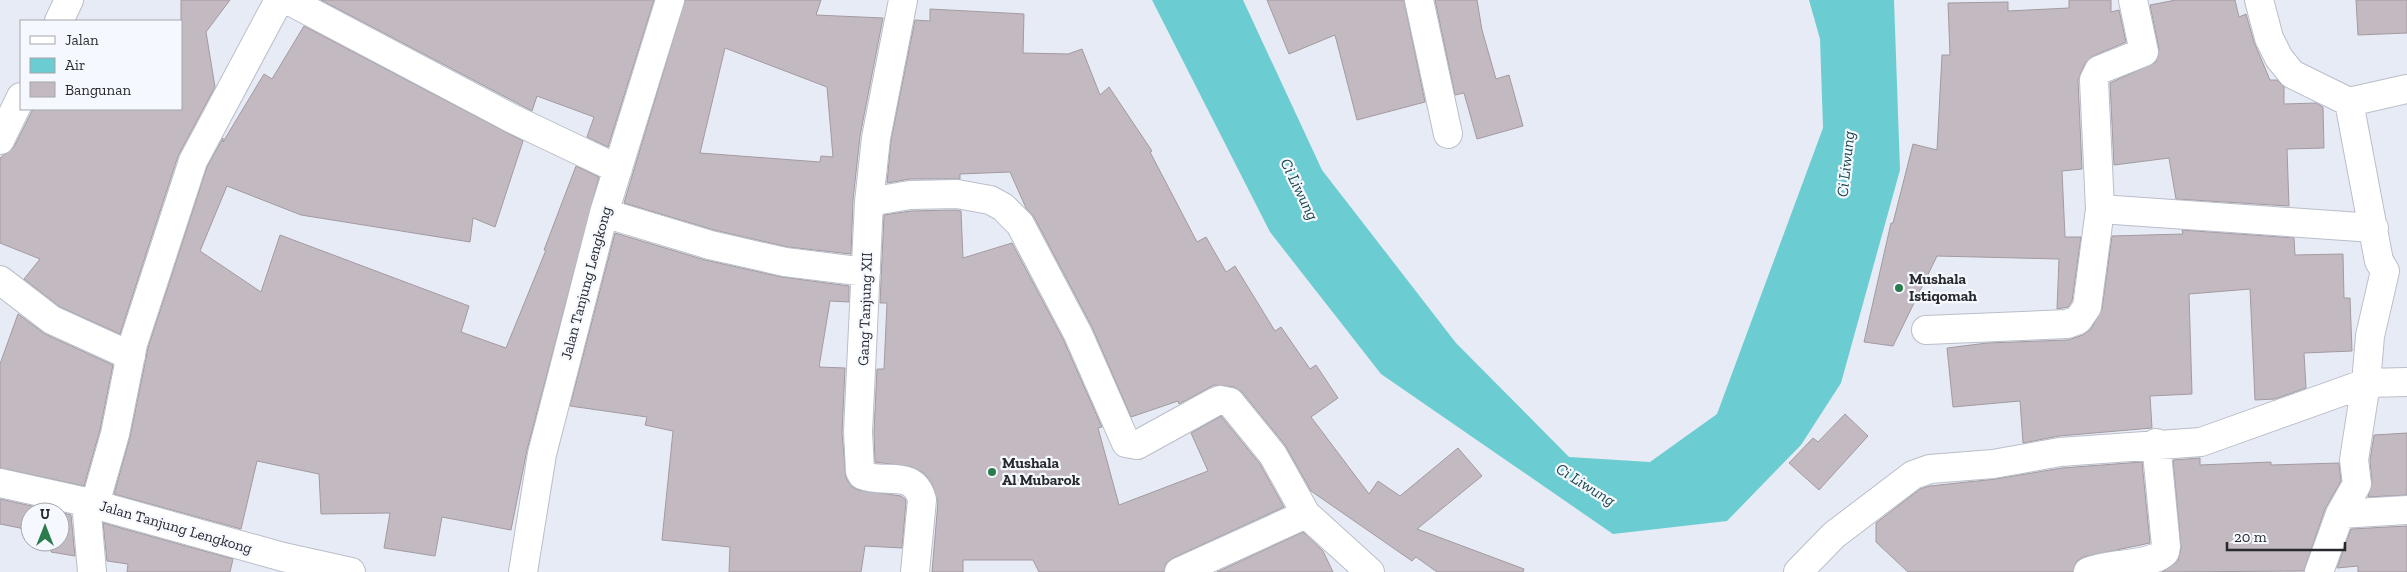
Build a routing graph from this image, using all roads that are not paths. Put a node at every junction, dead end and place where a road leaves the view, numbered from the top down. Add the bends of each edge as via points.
1 (69, 0) edge
2 (280, 0) edge
3 (288, 0) edge
4 (670, 0) edge
5 (903, 0) edge
6 (1419, 0) edge
7 (2133, 0) edge
8 (2259, 0) edge
9 (59, 20) edge
10 (2407, 89) edge
11 (20, 99) edge
12 (2349, 102) junction
13 (1448, 134) dead end
14 (0, 140) edge
15 (618, 168) junction
16 (869, 202) junction
17 (2100, 209) junction
18 (604, 213) junction
19 (2374, 228) junction
20 (2396, 270) edge
21 (866, 272) junction
22 (0, 280) edge
23 (1926, 330) dead end
24 (131, 356) junction
25 (2366, 382) junction
26 (2407, 382) edge
27 (2156, 444) junction
28 (0, 483) edge
29 (91, 503) junction
30 (2407, 510) edge
31 (1306, 514) junction
32 (2340, 514) junction
33 (92, 572) edge
34 (351, 572) edge
35 (523, 572) edge
36 (915, 572) edge
37 (1179, 572) edge
38 (1370, 572) edge
39 (1798, 572) edge
40 (2088, 572) edge
41 (2319, 572) edge

1 - 9 street
2 - 24 street via 193,161
3 - 15 street via 513,119
4 - 15 street, Jalan Tanjung Lengkong
5 - 16 street, Gang Tanjung XII via 876,138
6 - 13 street
7 - 17 street via 2144,52 2099,70 2094,80
8 - 12 street via 2269,38 2292,74
10 - 12 street
11 - 14 street
12 - 19 street
15 - 18 street, Jalan Tanjung Lengkong
16 - 21 street, Gang Tanjung XII
16 - 31 street via 910,195 957,194 990,200 1003,208 1020,224 1078,334 1126,444 1137,445 1214,402 1230,402 1273,455
17 - 19 street
17 - 23 street via 2087,307 2078,320 2067,324
18 - 21 street via 710,245 785,262
18 - 35 street, Jalan Tanjung Lengkong via 542,454
19 - 20 street via 2379,261
20 - 25 street via 2370,336
21 - 36 street, Gang Tanjung XII via 858,432 860,471 865,477 906,480 917,486 922,500
22 - 24 street via 52,320
24 - 29 street via 115,434
25 - 26 street
25 - 27 street via 2201,442
25 - 32 street via 2354,460 2357,484
27 - 39 street via 2060,452 1993,464 1930,469 1914,475 1834,535
27 - 40 street via 2165,552 2155,559
28 - 29 street, Jalan Tanjung Lengkong
29 - 33 street
29 - 34 street, Jalan Tanjung Lengkong via 283,557
30 - 32 street
31 - 37 street
31 - 38 street
32 - 41 street

